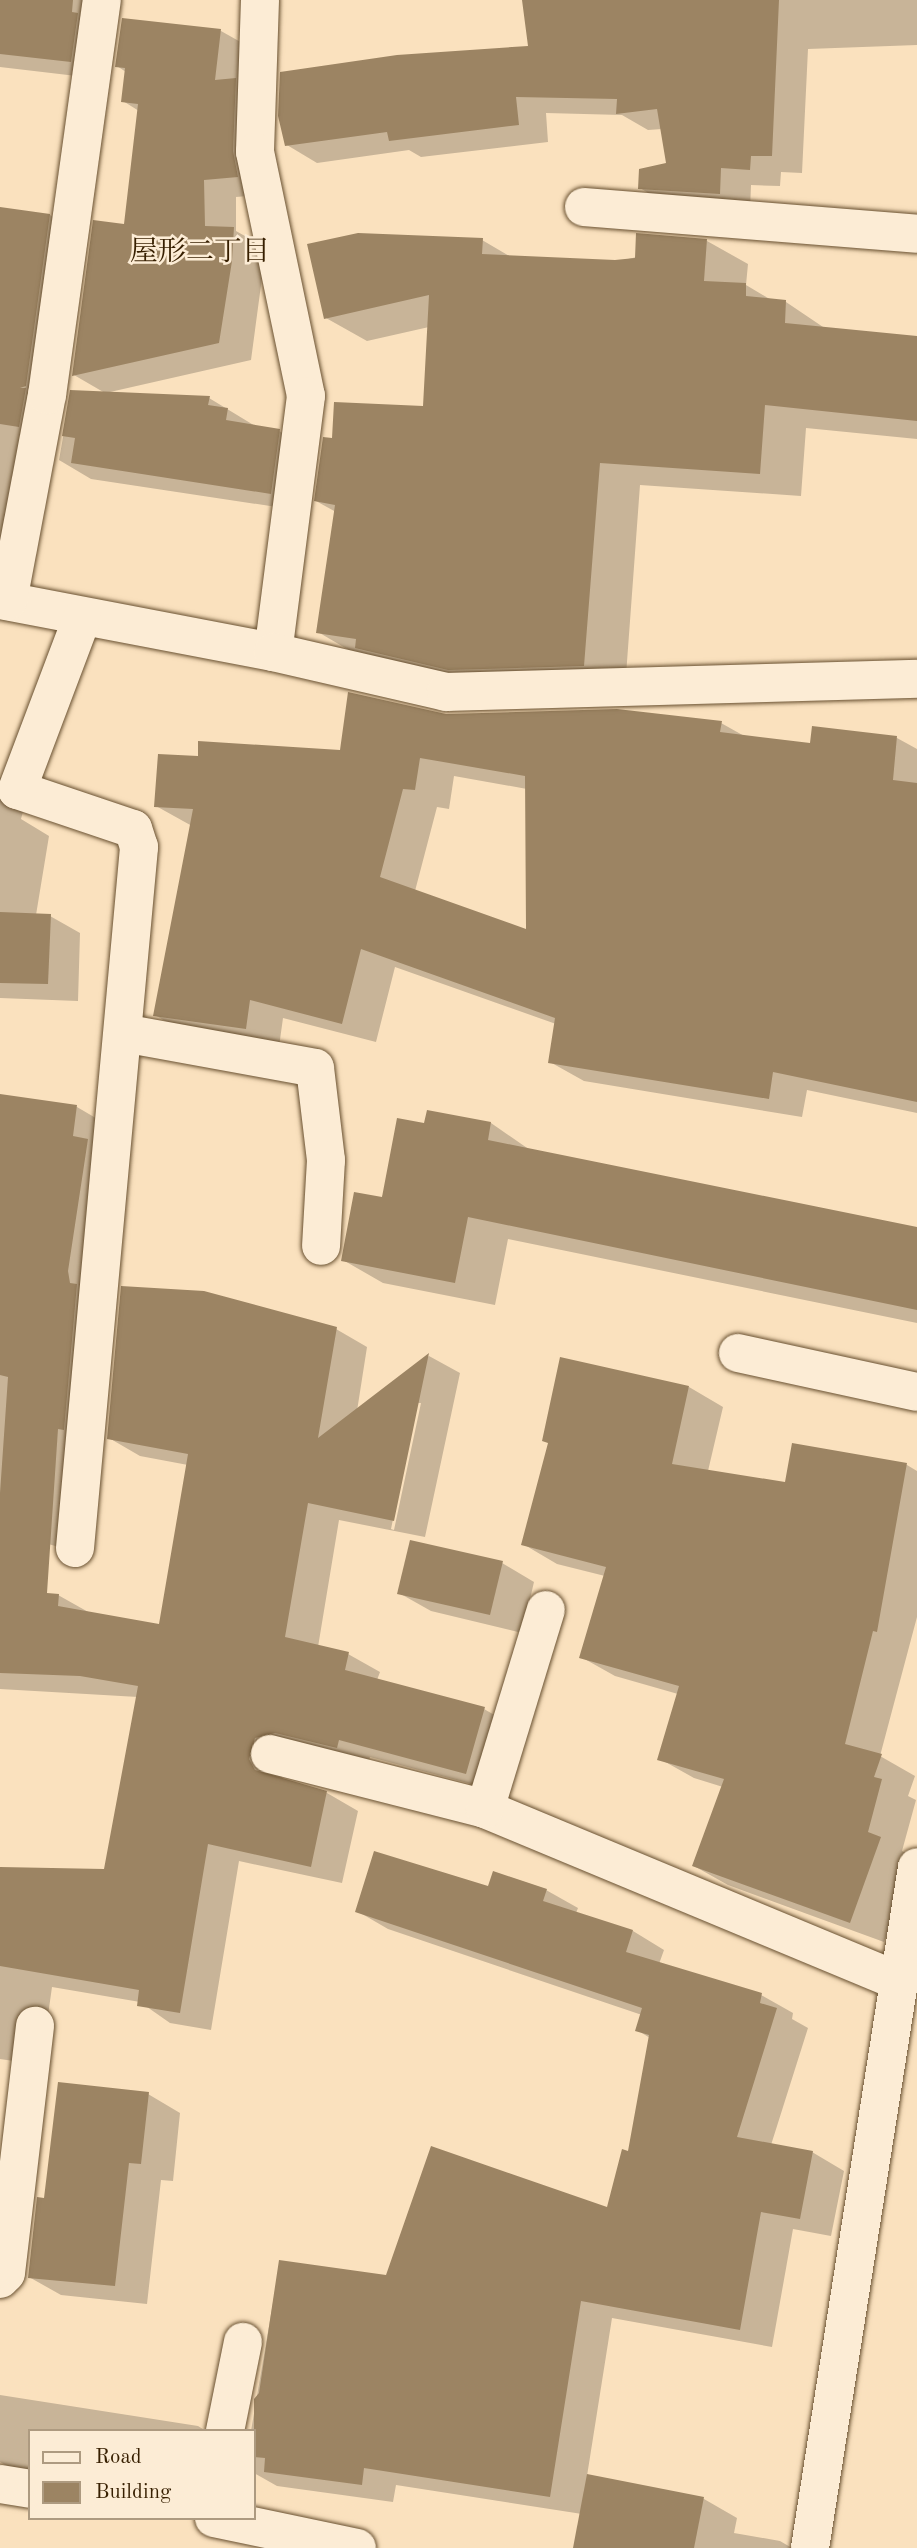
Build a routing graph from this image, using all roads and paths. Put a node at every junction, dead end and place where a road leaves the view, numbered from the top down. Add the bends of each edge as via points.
1 (102, 0) edge
2 (260, 0) edge
3 (584, 207) dead end
4 (917, 233) edge
5 (4, 601) edge
6 (82, 618) junction
7 (272, 652) junction
8 (917, 679) edge
9 (123, 1033) junction
10 (321, 1246) dead end
11 (738, 1353) dead end
12 (917, 1392) edge
13 (75, 1548) dead end
14 (546, 1610) dead end
15 (270, 1754) dead end
16 (485, 1809) junction
17 (917, 1867) edge
18 (900, 1982) junction
19 (35, 2026) dead end
20 (0, 2279) edge
21 (243, 2342) dead end
22 (225, 2429) edge
23 (0, 2484) edge
24 (28, 2489) edge
25 (224, 2520) edge
26 (357, 2548) edge
27 (810, 2548) edge

1 - 5 street via 47,395
2 - 7 street via 255,152 306,396
3 - 4 street
5 - 6 street
6 - 7 street
6 - 9 street via 17,790 132,829 139,847
7 - 8 street via 446,692
9 - 10 street via 315,1068 326,1160
9 - 13 street
11 - 12 street
14 - 16 street
15 - 16 street
16 - 18 street
17 - 18 street
18 - 27 street
19 - 20 street via 6,2273
21 - 22 street
23 - 24 street
25 - 26 street

